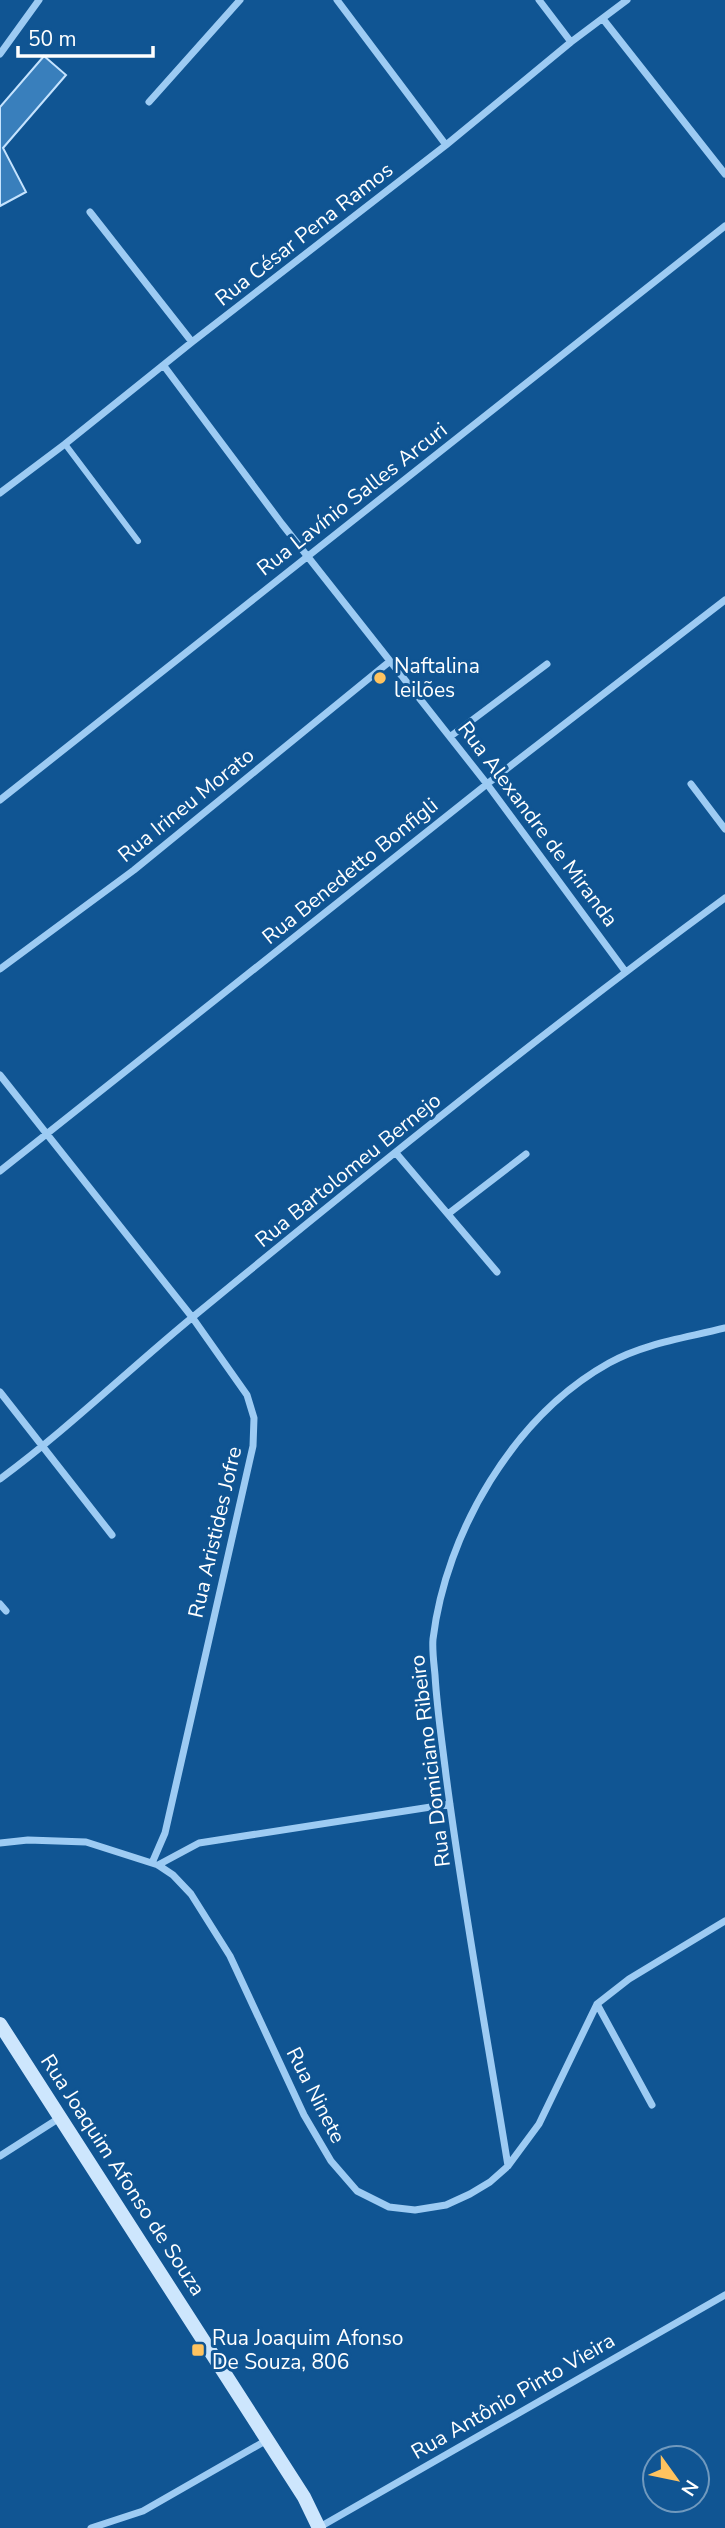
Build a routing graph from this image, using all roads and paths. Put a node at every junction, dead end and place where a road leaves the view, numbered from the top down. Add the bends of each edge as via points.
1 (39, 0) edge
2 (240, 0) edge
3 (337, 0) edge
4 (539, 0) edge
5 (627, 0) edge
6 (603, 19) junction
7 (572, 42) junction
8 (0, 54) edge
9 (149, 102) dead end
10 (446, 145) junction
11 (725, 174) edge
12 (90, 212) dead end
13 (725, 226) edge
14 (192, 342) junction
15 (164, 366) junction
16 (65, 444) junction
17 (0, 493) edge
18 (138, 541) dead end
19 (307, 556) junction
20 (725, 600) edge
21 (389, 662) junction
22 (547, 664) dead end
23 (451, 736) junction
24 (487, 784) junction
25 (691, 784) dead end
26 (0, 800) edge
27 (725, 829) edge
28 (725, 898) edge
29 (0, 969) edge
30 (625, 971) junction
31 (0, 1075) edge
32 (47, 1134) junction
33 (396, 1153) junction
34 (526, 1154) dead end
35 (0, 1171) edge
36 (448, 1214) junction
37 (497, 1272) dead end
38 (192, 1317) junction
39 (725, 1328) edge
40 (0, 1392) edge
41 (44, 1447) junction
42 (0, 1479) edge
43 (113, 1535) dead end
44 (0, 1604) edge
45 (6, 1611) dead end
46 (450, 1804) junction
47 (0, 1843) edge
48 (155, 1864) junction
49 (725, 1922) edge
50 (597, 2004) junction
51 (0, 2024) edge
52 (652, 2105) dead end
53 (61, 2117) junction
54 (0, 2156) edge
55 (508, 2166) junction
56 (725, 2295) edge
57 (267, 2440) junction
58 (91, 2528) edge
59 (319, 2528) edge

1 - 8 street
2 - 9 street
3 - 10 street
4 - 7 street
5 - 6 street, Rua César Pena Ramos
6 - 7 street, Rua César Pena Ramos
6 - 11 street
7 - 10 street, Rua César Pena Ramos
10 - 14 street, Rua César Pena Ramos
12 - 14 street
13 - 19 street, Rua Lavínio Salles Arcuri
14 - 15 street, Rua César Pena Ramos
15 - 16 street, Rua César Pena Ramos
15 - 19 street, Rua Alexandre de Miranda
16 - 17 street, Rua César Pena Ramos
16 - 18 street
19 - 21 street, Rua Alexandre de Miranda
19 - 26 street, Rua Lavínio Salles Arcuri
20 - 24 street, Rua Benedetto Bonfigli
21 - 23 street, Rua Alexandre de Miranda
21 - 29 street, Rua Irineu Morato via 134,870
22 - 23 street
23 - 24 street, Rua Alexandre de Miranda
24 - 30 street, Rua Alexandre de Miranda
24 - 32 street, Rua Benedetto Bonfigli
25 - 27 street
28 - 30 street, Rua Bartolomeu Bernejo
30 - 33 street, Rua Bartolomeu Bernejo
31 - 32 street, Rua Aristides Jofre
32 - 35 street, Rua Benedetto Bonfigli
32 - 38 street, Rua Aristides Jofre
33 - 36 street
33 - 38 street, Rua Bartolomeu Bernejo
34 - 36 street
36 - 37 street
38 - 41 street, Rua Bartolomeu Bernejo
38 - 48 street, Rua Aristides Jofre via 247,1395 254,1418 253,1446
39 - 46 street, Rua Domiciano Ribeiro via 656,1344 610,1362 573,1387 507,1454 470,1516 446,1577 433,1640
40 - 41 street
41 - 42 street, Rua Bartolomeu Bernejo
41 - 43 street
44 - 45 street
46 - 48 street via 199,1843
46 - 55 street, Rua Domiciano Ribeiro
47 - 48 street, Rua Ninete via 86,1842
48 - 55 street, Rua Ninete via 173,1875 211,1922 303,2115 331,2161 357,2191 389,2207 415,2210 446,2205 490,2182
49 - 50 street, Rua Ninete via 629,1979
50 - 52 street
50 - 55 street, Rua Ninete via 539,2124
51 - 53 main road, Rua Joaquim Afonso de Souza
53 - 54 street
53 - 57 main road, Rua Joaquim Afonso de Souza
56 - 59 street, Rua Antônio Pinto Vieira
57 - 58 street via 143,2511
57 - 59 main road, Rua Joaquim Afonso de Souza

